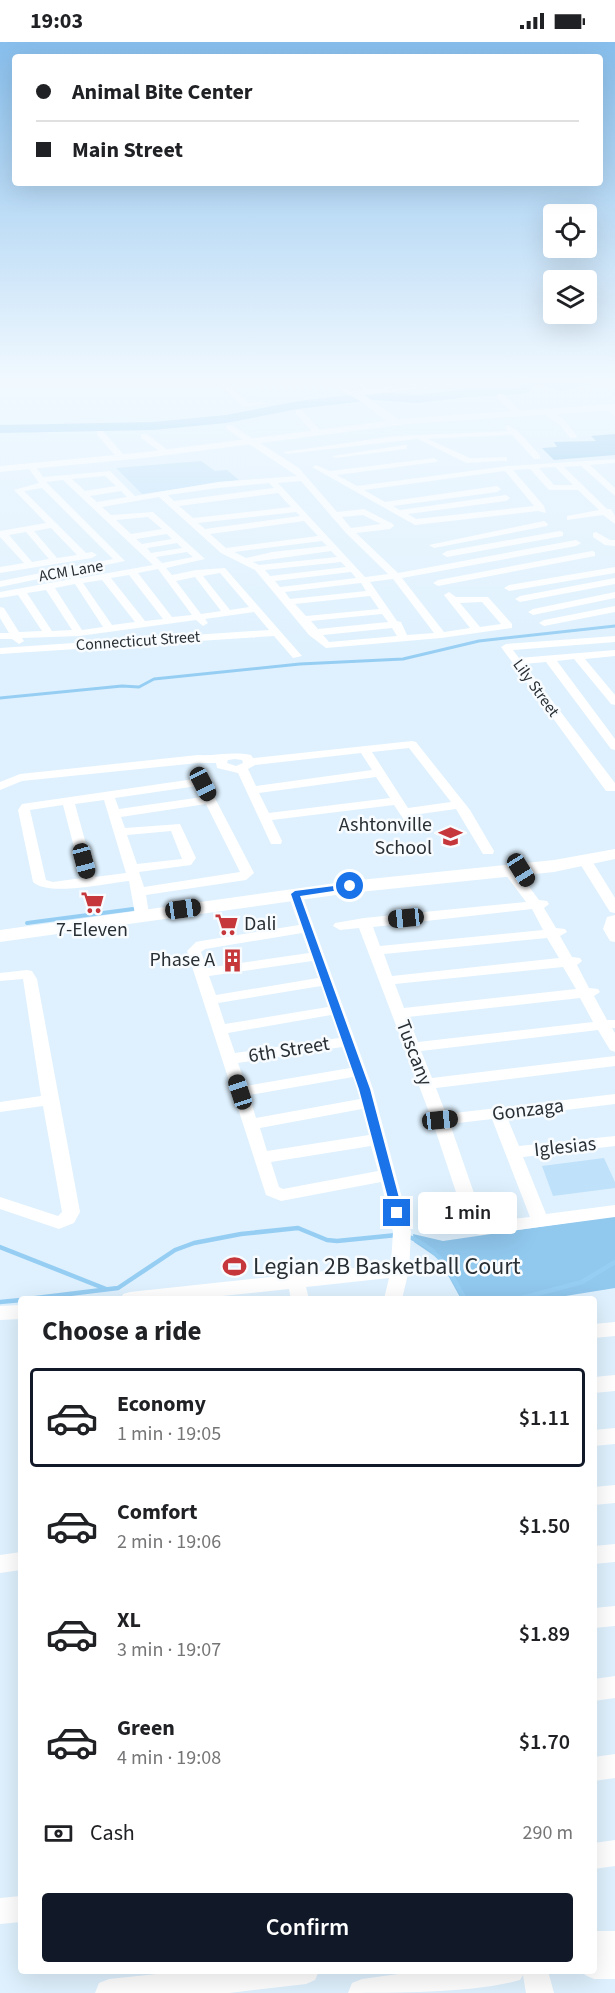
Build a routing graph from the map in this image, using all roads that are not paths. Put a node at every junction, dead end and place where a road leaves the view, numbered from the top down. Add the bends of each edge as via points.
1 (36, 474) edge
2 (96, 474) edge
3 (108, 474) edge
4 (300, 474) edge
5 (328, 474) edge
6 (383, 474) edge
7 (463, 474) edge
8 (512, 474) edge
9 (540, 474) edge
10 (566, 474) edge
11 (594, 474) edge
12 (65, 477) junction
13 (515, 477) junction
14 (303, 478) junction
15 (115, 480) junction
16 (488, 480) junction
17 (272, 481) junction
18 (341, 482) junction
19 (42, 483) junction
20 (74, 485) junction
21 (578, 487) junction
22 (123, 488) junction
23 (355, 489) junction
24 (496, 489) junction
25 (281, 490) junction
26 (615, 493) edge
27 (83, 494) junction
28 (161, 494) junction
29 (369, 497) junction
30 (506, 498) junction
31 (615, 498) edge
32 (135, 500) junction
33 (290, 500) junction
34 (360, 502) dead end
35 (592, 502) junction
36 (174, 504) junction
37 (383, 505) junction
38 (95, 506) junction
39 (328, 506) junction
40 (297, 509) junction
41 (516, 509) junction
42 (603, 512) junction
43 (183, 513) junction
44 (400, 513) junction
45 (336, 515) junction
46 (614, 517) edge
47 (109, 518) junction
48 (307, 518) junction
49 (534, 518) dead end
50 (477, 520) dead end
51 (192, 521) junction
52 (159, 522) junction
53 (450, 523) dead end
54 (544, 524) junction
55 (53, 525) junction
56 (118, 528) junction
57 (314, 528) junction
58 (29, 530) junction
59 (168, 531) junction
60 (349, 531) junction
61 (203, 532) junction
62 (496, 532) junction
63 (615, 532) edge
64 (1, 533) edge
65 (560, 534) junction
66 (128, 537) junction
67 (472, 537) junction
68 (325, 538) junction
69 (180, 540) junction
70 (214, 540) junction
71 (11, 543) junction
72 (576, 543) junction
73 (612, 543) edge
74 (0, 545) edge
75 (139, 547) junction
76 (333, 548) junction
77 (190, 549) junction
78 (224, 551) junction
79 (109, 552) junction
80 (447, 554) junction
81 (592, 554) junction
82 (84, 556) junction
83 (148, 556) junction
84 (344, 559) junction
85 (55, 561) junction
86 (246, 561) junction
87 (604, 561) dead end
88 (31, 566) junction
89 (462, 566) junction
90 (161, 567) junction
91 (258, 568) junction
92 (353, 569) junction
93 (614, 570) edge
94 (70, 572) junction
95 (132, 572) junction
96 (426, 572) junction
97 (196, 573) junction
98 (396, 576) junction
99 (105, 577) junction
100 (2, 578) edge
101 (168, 579) junction
102 (267, 579) junction
103 (78, 581) junction
104 (364, 581) junction
105 (615, 581) edge
106 (438, 583) junction
107 (49, 586) junction
108 (279, 590) junction
109 (21, 591) junction
110 (374, 593) junction
111 (0, 595) edge
112 (615, 595) edge
113 (520, 599) junction
114 (454, 600) junction
115 (287, 602) junction
116 (257, 609) junction
117 (615, 609) edge
118 (0, 610) edge
119 (387, 611) junction
120 (533, 612) junction
121 (228, 613) junction
122 (200, 617) junction
123 (303, 619) junction
124 (170, 621) junction
125 (141, 623) junction
126 (241, 624) dead end
127 (396, 624) junction
128 (109, 628) junction
129 (477, 630) junction
130 (79, 633) junction
131 (277, 633) junction
132 (313, 633) junction
133 (50, 635) junction
134 (246, 635) junction
135 (441, 635) junction
136 (0, 636) edge
137 (16, 636) junction
138 (214, 636) junction
139 (404, 638) junction
140 (615, 639) edge
141 (24, 649) junction
142 (0, 651) edge
143 (611, 653) edge
144 (297, 656) dead end
145 (577, 656) junction
146 (549, 658) junction
147 (516, 661) junction
148 (615, 663) edge
149 (615, 702) edge
150 (615, 747) edge
151 (364, 749) junction
152 (246, 765) junction
153 (378, 773) junction
154 (0, 786) edge
155 (612, 788) edge
156 (251, 790) junction
157 (108, 794) junction
158 (68, 800) junction
159 (211, 800) junction
160 (396, 801) junction
161 (458, 805) junction
162 (114, 814) junction
163 (264, 817) junction
164 (120, 832) junction
165 (276, 841) dead end
166 (488, 851) dead end
167 (615, 854) edge
168 (584, 859) junction
169 (515, 871) junction
170 (133, 873) junction
171 (90, 882) junction
172 (610, 891) edge
173 (139, 892) junction
174 (295, 894) junction
175 (539, 904) junction
176 (615, 909) edge
177 (142, 914) junction
178 (615, 919) edge
179 (363, 922) junction
180 (340, 926) dead end
181 (307, 928) junction
182 (556, 933) junction
183 (0, 936) edge
184 (615, 938) edge
185 (375, 951) junction
186 (317, 956) junction
187 (573, 961) junction
188 (202, 973) junction
189 (0, 977) edge
190 (326, 981) junction
191 (386, 981) junction
192 (591, 992) junction
193 (210, 1000) junction
194 (336, 1010) junction
195 (399, 1013) junction
196 (611, 1024) edge
197 (220, 1030) junction
198 (348, 1041) junction
199 (412, 1047) junction
200 (615, 1047) edge
201 (230, 1059) junction
202 (615, 1061) edge
203 (358, 1071) junction
204 (426, 1084) junction
205 (240, 1092) junction
206 (615, 1099) edge
207 (50, 1100) junction
208 (369, 1103) junction
209 (0, 1107) edge
210 (498, 1114) junction
211 (440, 1120) junction
212 (251, 1124) junction
213 (378, 1139) junction
214 (615, 1141) edge
215 (515, 1152) junction
216 (262, 1158) junction
217 (388, 1175) junction
218 (0, 1203) edge
219 (615, 1211) edge
220 (540, 1220) junction
221 (400, 1270) junction
222 (298, 1290) edge
223 (236, 1293) edge
224 (179, 1296) edge
225 (394, 1296) edge
226 (18, 1312) edge
227 (0, 1313) edge
228 (615, 1329) edge
229 (597, 1331) edge
230 (615, 1383) edge
231 (597, 1385) edge
232 (615, 1436) edge
233 (597, 1438) edge
234 (615, 1494) edge
235 (597, 1496) edge
236 (615, 1552) edge
237 (597, 1555) edge
238 (18, 1562) edge
239 (0, 1564) edge
240 (615, 1616) edge
241 (597, 1618) edge
242 (615, 1687) edge
243 (597, 1690) edge
244 (615, 1766) edge
245 (597, 1769) edge
246 (615, 1853) edge
247 (597, 1856) edge
248 (18, 1908) edge
249 (0, 1911) edge
250 (597, 1944) edge
251 (615, 1944) edge
252 (597, 1966) edge
253 (615, 1966) edge
254 (279, 1974) edge
255 (491, 1974) edge
256 (109, 1993) edge
257 (362, 1993) edge

1 - 19 street, ACM Lane
2 - 12 street
3 - 15 street
4 - 14 street
5 - 18 street
6 - 18 street
7 - 23 street
8 - 13 street
9 - 21 street via 554,489
10 - 21 street
11 - 26 street
12 - 19 street
12 - 20 street
13 - 16 street
13 - 41 street via 542,509
14 - 17 street
14 - 39 street
15 - 20 street
15 - 22 street
16 - 24 street
16 - 29 street
17 - 25 street
17 - 28 street
18 - 23 street
19 - 55 street via 18,490
19 - 79 street, ACM Lane
20 - 27 street
21 - 35 street
22 - 27 street
22 - 32 street
23 - 29 street
24 - 30 street
24 - 37 street
25 - 33 street
25 - 36 street
27 - 38 street
28 - 32 street
28 - 36 street
29 - 37 street
30 - 41 street
30 - 44 street
31 - 35 street
32 - 38 street
33 - 40 street
33 - 43 street
34 - 39 street
35 - 42 street
36 - 43 street
37 - 44 street
38 - 47 street
39 - 45 street
40 - 48 street
40 - 51 street
41 - 44 street via 415,522
42 - 46 street
42 - 46 street via 570,518 581,525
43 - 51 street
45 - 60 street
45 - 60 street via 364,512 390,526
47 - 52 street via 147,513
47 - 56 street
48 - 57 street
48 - 61 street
49 - 54 street
50 - 62 street
51 - 61 street
52 - 56 street
52 - 59 street
53 - 67 street
54 - 62 street
54 - 65 street
55 - 58 street
55 - 82 street
56 - 66 street
57 - 68 street
57 - 70 street
58 - 64 street
58 - 85 street
59 - 66 street
59 - 69 street
60 - 98 street
61 - 70 street
62 - 67 street
63 - 73 street via 596,535
64 - 71 street
65 - 72 street
65 - 80 street
66 - 75 street
67 - 80 street via 436,534 434,545
68 - 76 street
68 - 78 street
69 - 75 street
69 - 77 street
70 - 78 street
71 - 74 street
71 - 88 street
72 - 81 street
72 - 89 street
75 - 83 street
76 - 84 street
76 - 86 street
77 - 83 street
77 - 90 street via 200,560
78 - 86 street
79 - 82 street
79 - 94 street, ACM Lane via 119,562
80 - 89 street
81 - 87 street
81 - 106 street
82 - 85 street
83 - 90 street
84 - 91 street
84 - 92 street
85 - 88 street
86 - 91 street
88 - 100 street
89 - 96 street
90 - 95 street
90 - 101 street
91 - 102 street
92 - 102 street
92 - 104 street
93 - 113 street via 509,588
94 - 100 street, ACM Lane
94 - 103 street
95 - 99 street
95 - 124 street
96 - 98 street
96 - 106 street
97 - 101 street
97 - 116 street via 222,570
97 - 121 street
98 - 104 street
98 - 135 street
99 - 103 street
99 - 125 street
101 - 122 street
102 - 108 street
103 - 107 street
103 - 128 street
104 - 108 street
104 - 110 street
105 - 113 street
106 - 114 street
107 - 109 street
107 - 130 street
108 - 115 street
109 - 111 street
109 - 133 street
110 - 115 street
110 - 119 street
112 - 120 street
113 - 120 street
114 - 129 street
114 - 129 street via 485,599 508,624
115 - 123 street
116 - 121 street
116 - 131 street
117 - 120 street via 546,625
118 - 137 street
119 - 123 street
119 - 127 street
121 - 122 street
122 - 124 street
122 - 138 street
123 - 132 street
124 - 125 street
125 - 128 street
126 - 134 street
127 - 132 street
127 - 139 street
128 - 130 street
129 - 135 street
130 - 133 street
131 - 134 street, Connecticut Street
131 - 144 street
132 - 139 street via 328,645
133 - 137 street
134 - 138 street, Connecticut Street
135 - 139 street
136 - 137 street
137 - 141 street
138 - 141 street, Connecticut Street
140 - 147 street, Lily Street via 506,647
141 - 142 street, Connecticut Street
143 - 145 street
143 - 148 street
145 - 146 street
145 - 149 street
146 - 147 street
146 - 150 street
147 - 155 street, Lily Street
151 - 152 street
151 - 153 street
151 - 161 street via 415,745
152 - 154 street via 248,758 240,755 20,778
152 - 156 street
153 - 156 street
153 - 160 street
156 - 163 street
157 - 158 street
157 - 159 street via 201,782
157 - 162 street
158 - 171 street
158 - 171 street via 31,805 24,810 40,882 52,886
159 - 162 street
159 - 173 street via 247,873
160 - 161 street via 406,814
160 - 163 street
161 - 166 street
162 - 164 street
163 - 165 street
164 - 170 street
164 - 170 street via 176,827 189,858 186,862
167 - 168 street
168 - 169 street
168 - 172 street
169 - 174 street
169 - 175 street
170 - 171 street
170 - 173 street
172 - 176 street
173 - 177 street
174 - 177 street
174 - 181 street
175 - 179 street
175 - 182 street
177 - 183 street
178 - 184 street via 610,929
179 - 180 street
179 - 185 street, Tuscany
181 - 186 street
181 - 188 street via 201,945 194,951
182 - 185 street
182 - 187 street
185 - 191 street, Tuscany
186 - 188 street
186 - 190 street
187 - 191 street
187 - 192 street
188 - 193 street
189 - 207 street via 30,978
190 - 193 street
190 - 194 street
191 - 195 street, Tuscany
192 - 195 street
192 - 196 street
193 - 197 street
194 - 197 street
194 - 198 street
195 - 199 street, Tuscany
196 - 199 street
196 - 200 street
197 - 201 street
198 - 201 street, 6th Street
198 - 203 street
199 - 204 street, Tuscany
201 - 205 street
202 - 204 street
203 - 205 street
203 - 208 street
204 - 211 street, Tuscany
205 - 212 street
206 - 210 street, Gonzaga
207 - 209 street
207 - 218 street via 71,1212 68,1219 59,1223
208 - 212 street
208 - 213 street
210 - 211 street, Gonzaga
210 - 215 street
211 - 220 street, Tuscany via 480,1229
212 - 216 street
213 - 216 street
213 - 217 street
214 - 215 street, Iglesias
215 - 220 street
216 - 217 street via 276,1194
217 - 221 street via 402,1236
219 - 220 street
221 - 222 street
221 - 225 street
222 - 223 street
223 - 224 street
226 - 227 street
228 - 229 street
230 - 231 street
232 - 233 street
234 - 235 street
236 - 237 street
238 - 239 street
240 - 241 street
242 - 243 street
244 - 245 street
246 - 247 street
248 - 249 street
250 - 251 street
252 - 253 street
254 - 256 street
255 - 257 street

